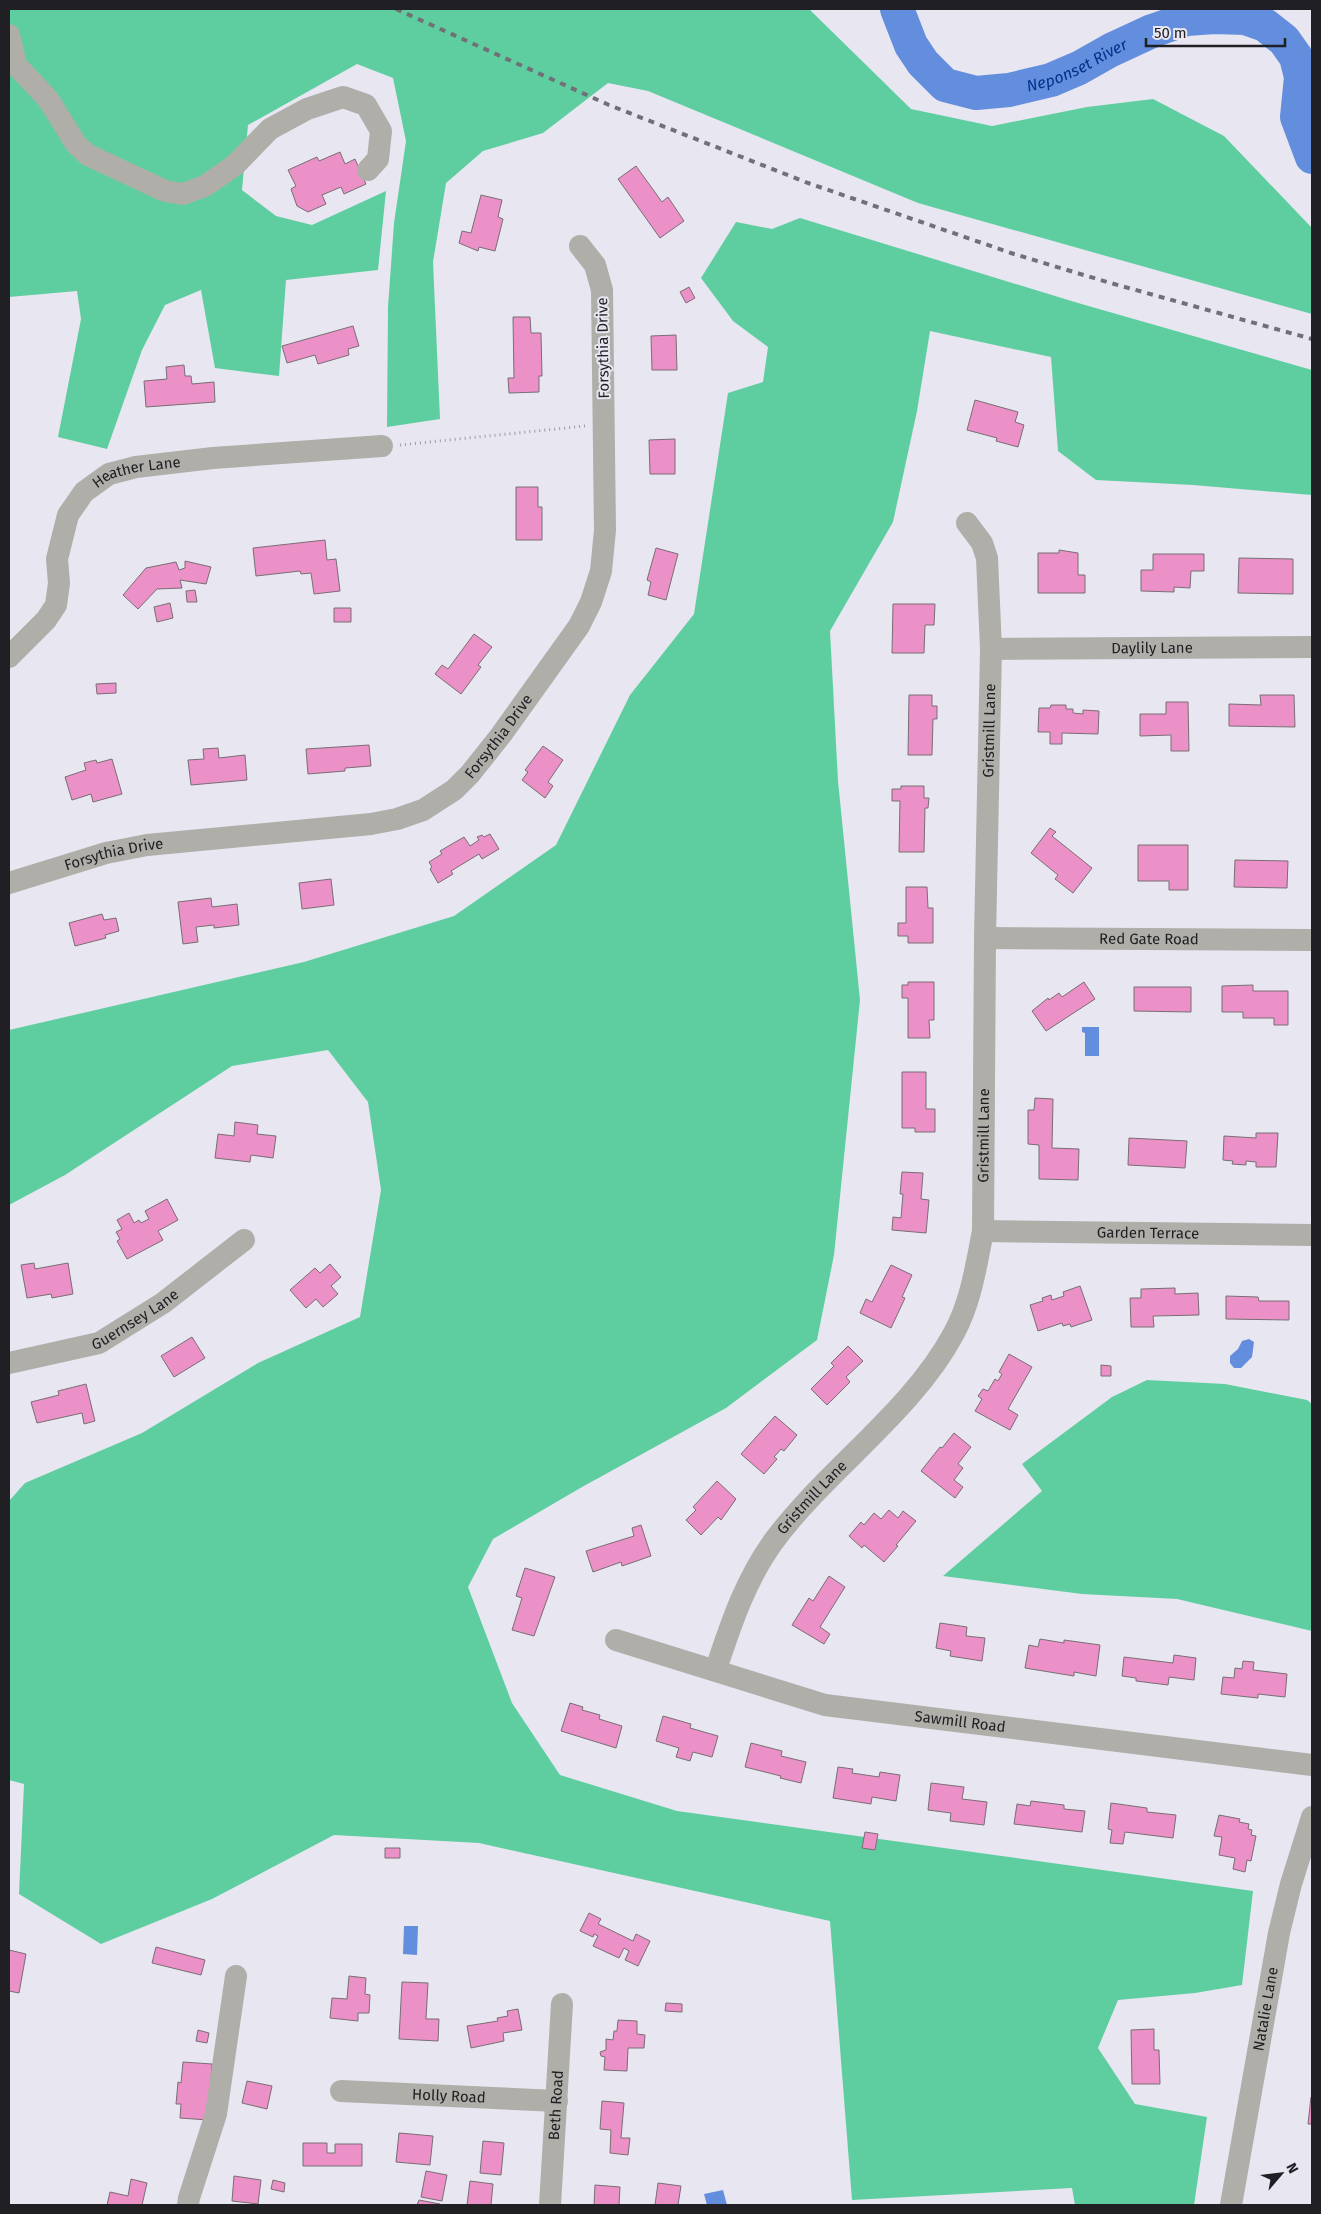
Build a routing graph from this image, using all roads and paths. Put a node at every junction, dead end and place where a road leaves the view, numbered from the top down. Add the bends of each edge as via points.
1 (9, 35) edge
2 (368, 170) dead end
3 (580, 246) dead end
4 (604, 424) junction
5 (382, 446) joint
6 (967, 523) dead end
7 (1312, 647) edge
8 (991, 649) junction
9 (9, 656) edge
10 (9, 883) edge
11 (985, 938) junction
12 (1312, 940) edge
13 (983, 1231) junction
14 (1312, 1235) edge
15 (244, 1240) dead end
16 (9, 1363) edge
17 (616, 1640) dead end
18 (716, 1669) junction
19 (1312, 1765) edge
20 (1312, 1817) edge
21 (236, 1976) dead end
22 (562, 2004) dead end
23 (341, 2091) dead end
24 (557, 2101) junction
25 (188, 2205) edge
26 (550, 2205) edge
27 (1231, 2205) edge

1 - 2 street via 16,65 48,98 76,144 88,155 165,191 183,194 205,186 235,165 270,128 306,109 343,98 366,105 381,130 378,159
3 - 4 street, Forsythia Drive via 595,265 602,290
4 - 5 path
4 - 10 street, Forsythia Drive via 604,555 596,590 579,626 501,735 454,790 423,810 397,819 147,845 106,853
5 - 9 street, Heather Lane via 213,458 136,467 109,474 84,492 68,515 57,559 59,583 56,605 46,620
6 - 8 street, Gristmill Lane via 982,543 987,558
7 - 8 street, Daylily Lane
8 - 11 street, Gristmill Lane
11 - 12 street, Red Gate Road
11 - 13 street, Gristmill Lane
13 - 14 street, Garden Terrace
13 - 18 street, Gristmill Lane via 967,1304 955,1333 918,1386 774,1542 739,1602
15 - 16 street, Guernsey Lane via 163,1303 99,1342
17 - 18 street, Sawmill Road
18 - 19 street, Sawmill Road via 826,1705
20 - 27 street, Natalie Lane via 1279,1933
21 - 25 street via 216,2114
22 - 24 street, Beth Road
23 - 24 street, Holly Road
24 - 26 street, Beth Road

